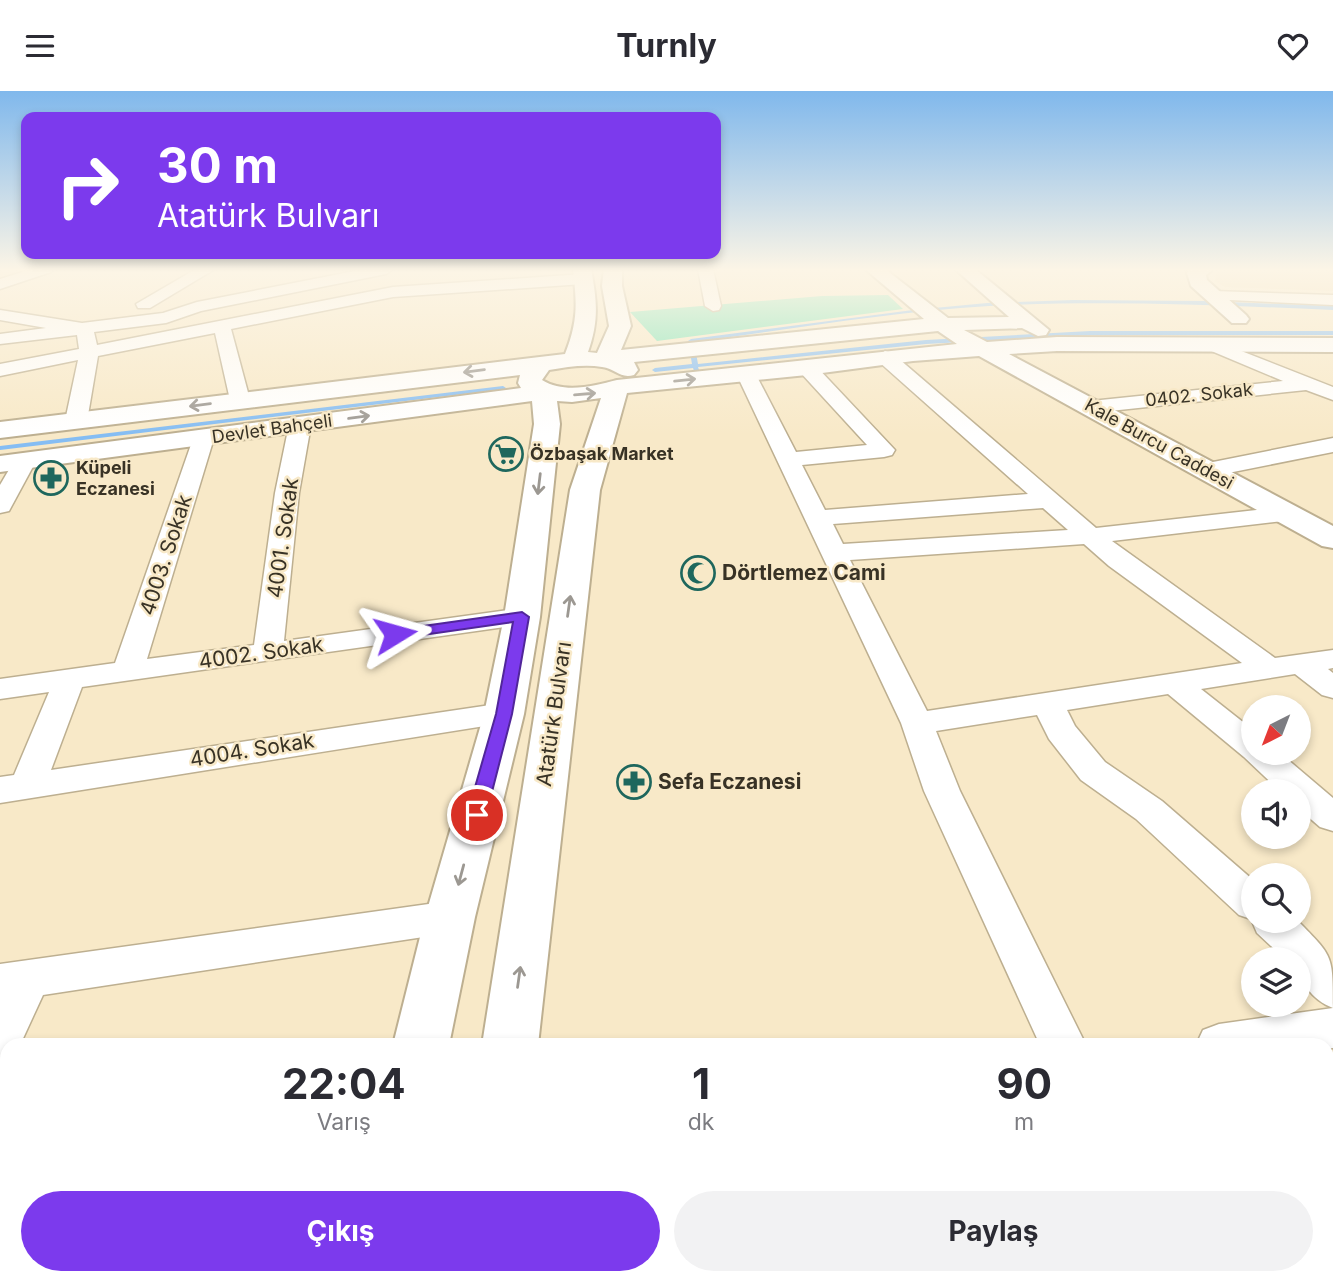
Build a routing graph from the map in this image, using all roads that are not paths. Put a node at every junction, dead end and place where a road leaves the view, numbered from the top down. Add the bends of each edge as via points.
1 (58, 325) edge
2 (117, 325) edge
3 (232, 325) edge
4 (586, 325) edge
5 (620, 325) edge
6 (899, 325) edge
7 (944, 325) edge
8 (1034, 325) edge
9 (1041, 325) edge
10 (222, 327) junction
11 (85, 329) junction
12 (0, 339) edge
13 (1208, 343) junction
14 (1333, 345) edge
15 (984, 350) junction
16 (89, 353) junction
17 (885, 357) junction
18 (574, 359) junction
19 (807, 368) junction
20 (0, 370) edge
21 (611, 373) junction
22 (746, 373) junction
23 (542, 379) junction
24 (1307, 384) junction
25 (1333, 394) edge
26 (240, 400) junction
27 (1091, 407) junction
28 (76, 421) junction
29 (300, 425) junction
30 (0, 430) edge
31 (203, 438) junction
32 (1333, 445) edge
33 (790, 459) junction
34 (13, 463) edge
35 (1208, 470) junction
36 (1048, 500) junction
37 (0, 506) edge
38 (1283, 514) junction
39 (818, 518) junction
40 (1330, 535) edge
41 (1090, 536) junction
42 (832, 553) junction
43 (522, 617) junction
44 (268, 652) junction
45 (1333, 659) edge
46 (1302, 665) junction
47 (1271, 670) junction
48 (128, 671) junction
49 (70, 680) junction
50 (1177, 685) junction
51 (1333, 688) edge
52 (0, 689) edge
53 (1048, 705) junction
54 (504, 714) junction
55 (917, 723) junction
56 (1241, 738) edge
57 (1273, 765) edge
58 (14, 788) edge
59 (1333, 818) edge
60 (1241, 893) edge
61 (450, 917) junction
62 (1284, 933) edge
63 (14, 981) edge
64 (1333, 989) edge
65 (1333, 1028) edge
66 (0, 1038) edge
67 (424, 1038) edge
68 (511, 1038) edge
69 (1060, 1038) edge
70 (1266, 1038) edge

1 - 11 street
2 - 11 street
3 - 10 street
4 - 18 street
5 - 21 street, Atatürk Bulvarı
6 - 21 street via 680,351
7 - 15 street, Kale Burcu Caddesi
8 - 15 street
9 - 13 street
10 - 16 street
10 - 26 street
11 - 12 street
11 - 16 street
13 - 14 street
13 - 24 street
15 - 17 street
15 - 27 street, Kale Burcu Caddesi
16 - 20 street
16 - 28 street
17 - 19 street
17 - 36 street
18 - 21 street
18 - 23 street
19 - 22 street
19 - 33 street via 884,450
21 -> 22 street
23 -> 21 street via 567,395 598,393
68 -> 21 street, Atatürk Bulvarı via 584,490
22 - 33 street
23 -> 26 street, Devlet Bahçeli
29 -> 23 street, Devlet Bahçeli
23 -> 43 street via 547,424
24 - 25 street
24 - 27 street, 0402. Sokak
26 -> 28 street, Devlet Bahçeli
27 - 35 street, Kale Burcu Caddesi
28 - 30 street, Devlet Bahçeli
29 - 31 street, Devlet Bahçeli
29 - 44 street, 4001. Sokak
31 - 34 street, Devlet Bahçeli
31 - 48 street, 4003. Sokak
32 - 35 street
33 - 39 street
34 - 37 street
35 - 38 street, Kale Burcu Caddesi
36 - 39 street
36 - 41 street
38 - 40 street, Kale Burcu Caddesi
38 - 41 street
39 - 42 street
41 - 42 street
41 - 47 street
42 - 55 street
43 - 44 street, 4002. Sokak
43 - 54 street
44 - 48 street, 4002. Sokak
45 - 46 street
46 - 47 street
46 - 51 street
47 - 50 street
48 - 49 street, 4002. Sokak
49 - 52 street, 4002. Sokak
49 - 58 street
50 - 53 street
50 - 56 street
53 - 55 street
53 - 60 street via 1061,731 1093,771 1149,810
54 - 58 street, 4004. Sokak
54 -> 61 street
55 - 69 street via 942,791
57 - 59 street
61 - 63 street
61 - 67 street
62 - 64 street via 1310,956
63 - 66 street
65 - 70 street

